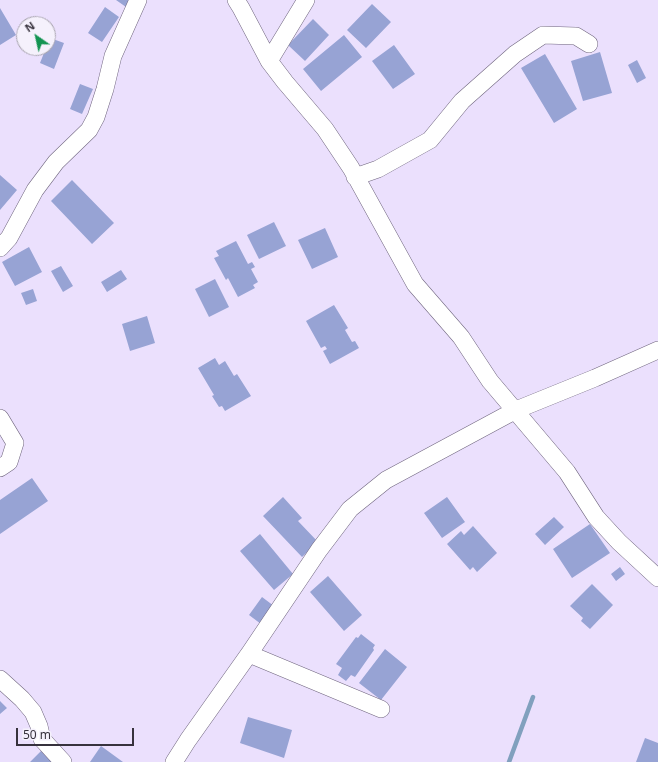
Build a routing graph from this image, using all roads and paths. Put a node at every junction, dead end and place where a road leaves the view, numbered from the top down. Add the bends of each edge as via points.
1 (138, 0) edge
2 (236, 0) edge
3 (306, 0) edge
4 (589, 44) dead end
5 (269, 61) junction
6 (355, 177) junction
7 (0, 248) edge
8 (658, 350) edge
9 (516, 410) junction
10 (0, 418) edge
11 (0, 468) edge
12 (658, 578) edge
13 (249, 654) junction
14 (0, 679) edge
15 (381, 709) dead end
16 (63, 762) edge
17 (174, 762) edge

1 - 7 street via 113,56 96,117 89,130 56,162 35,190 9,238
2 - 5 street
3 - 5 street
4 - 6 street via 576,36 543,35 515,54 462,101 430,140 378,169
5 - 6 street via 325,129
6 - 9 street via 415,284 461,337 490,381
8 - 9 street
9 - 12 street via 567,472 596,517
9 - 13 street via 386,480 350,509 319,550
10 - 11 street via 15,443 9,462
13 - 15 street
13 - 17 street
14 - 16 street via 33,712 40,726 42,739

